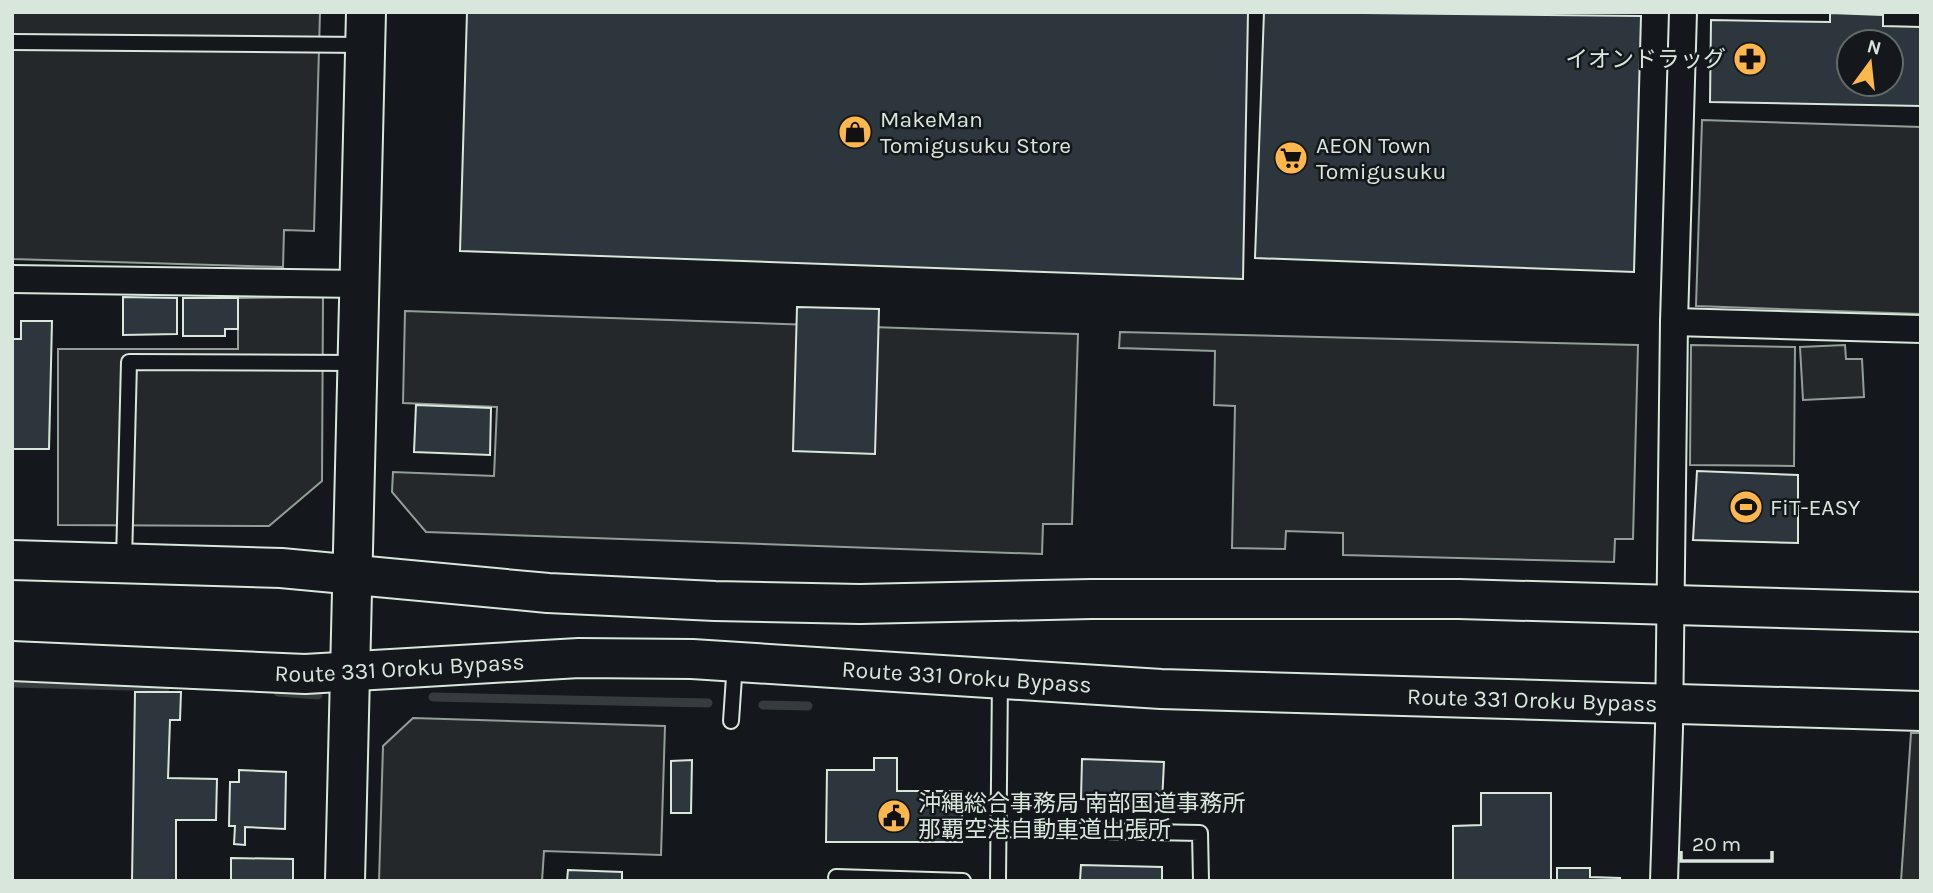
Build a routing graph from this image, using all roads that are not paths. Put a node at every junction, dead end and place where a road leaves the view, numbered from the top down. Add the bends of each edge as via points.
1 (1684, 12) edge
2 (366, 29) edge
3 (12, 42) edge
4 (12, 279) edge
5 (359, 284) junction
6 (1674, 322) junction
7 (1921, 329) edge
8 (358, 363) junction
9 (12, 560) edge
10 (124, 562) junction
11 (352, 575) junction
12 (1671, 604) junction
13 (1921, 612) edge
14 (735, 661) junction
15 (12, 662) edge
16 (349, 673) junction
17 (1000, 677) junction
18 (1669, 703) junction
19 (1921, 711) edge
20 (731, 721) dead end
21 (999, 829) junction
22 (836, 877) dead end
23 (345, 881) edge
24 (963, 881) edge
25 (998, 881) edge
26 (1200, 881) edge
27 (1664, 881) edge

1 - 6 street
2 - 3 lane
2 - 5 main road
4 - 5 street
5 - 8 main road
6 - 7 street
6 - 12 street
8 - 10 lane via 129,362
8 - 11 main road
9 - 10 main road
10 - 11 main road
11 - 12 main road via 548,593 715,601 1410,599
11 - 16 main road
12 - 13 main road
12 - 18 street
14 - 16 main road, Route 331 Oroku Bypass via 579,658
14 - 17 main road, Route 331 Oroku Bypass
14 - 20 lane
15 - 16 main road, Route 331 Oroku Bypass
16 - 23 main road
17 - 18 main road, Route 331 Oroku Bypass via 1161,689
17 - 21 lane
18 - 19 main road, Route 331 Oroku Bypass
18 - 27 street
21 - 25 lane
21 - 26 lane via 1200,833
22 - 24 lane

